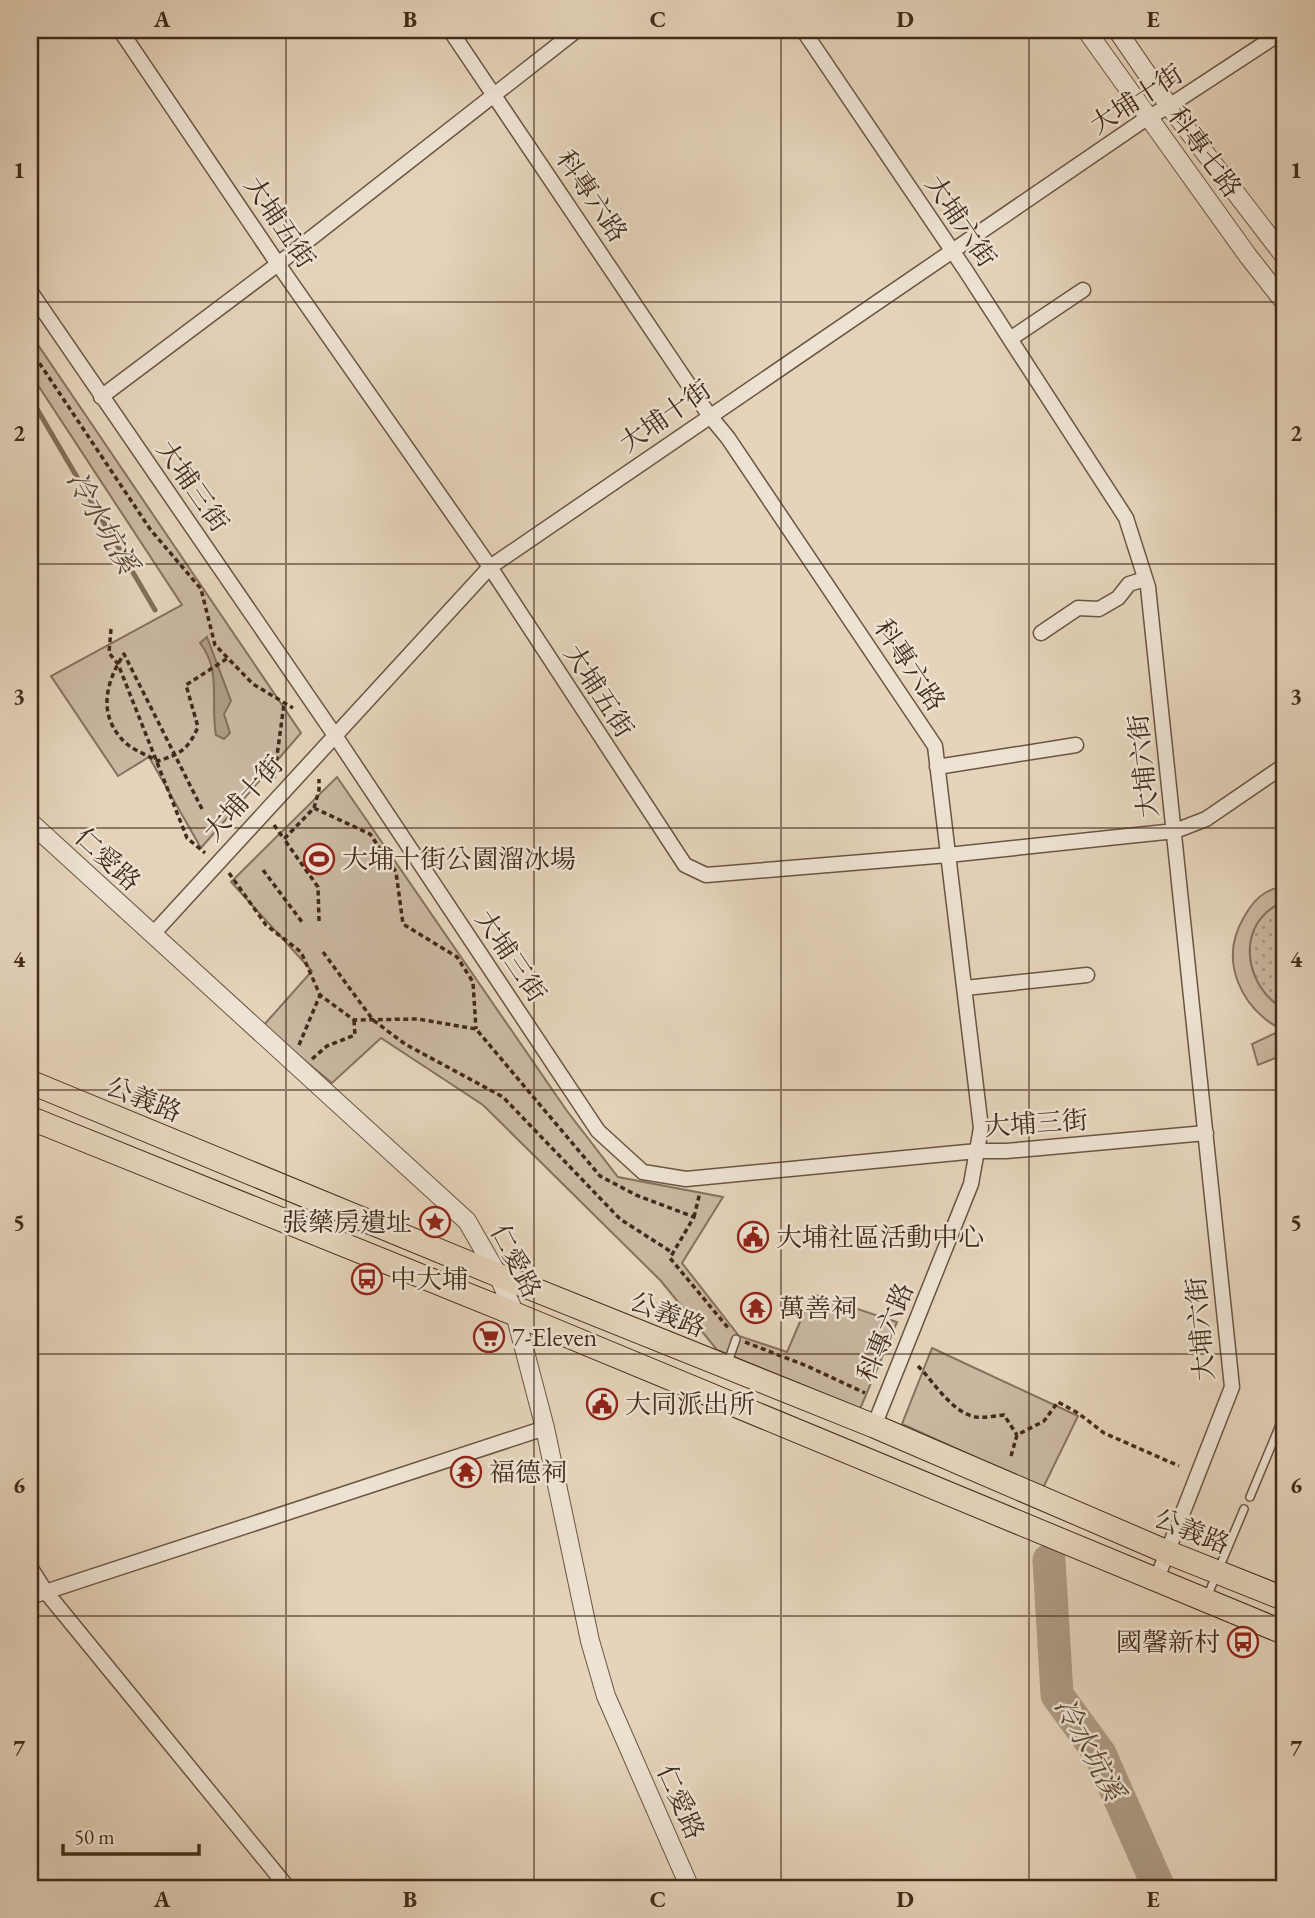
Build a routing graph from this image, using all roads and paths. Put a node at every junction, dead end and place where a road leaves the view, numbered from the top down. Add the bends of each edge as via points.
1 (120, 30) edge
2 (450, 30) edge
3 (577, 30) edge
4 (803, 30) edge
5 (1086, 30) edge
6 (1117, 30) edge
7 (1285, 30) edge
8 (495, 96) junction
9 (1169, 106) junction
10 (1147, 118) junction
11 (953, 252) junction
12 (1285, 257) edge
13 (278, 264) junction
14 (1083, 290) dead end
15 (30, 291) edge
16 (1285, 303) edge
17 (1010, 339) junction
18 (30, 349) edge
19 (101, 397) junction
20 (709, 415) junction
21 (490, 567) junction
22 (1145, 579) junction
23 (111, 629) dead end
24 (1041, 633) dead end
25 (228, 658) junction
26 (118, 664) junction
27 (284, 704) junction
28 (293, 708) dead end
29 (334, 734) junction
30 (1076, 745) dead end
31 (174, 756) junction
32 (158, 761) junction
33 (1285, 765) edge
34 (937, 767) junction
35 (319, 779) dead end
36 (273, 780) dead end
37 (314, 808) junction
38 (202, 809) dead end
39 (30, 822) edge
40 (274, 825) dead end
41 (1175, 831) junction
42 (284, 839) junction
43 (207, 854) dead end
44 (948, 855) junction
45 (263, 870) dead end
46 (229, 873) dead end
47 (319, 921) dead end
48 (302, 922) dead end
49 (152, 935) junction
50 (323, 952) dead end
51 (1087, 975) dead end
52 (965, 988) junction
53 (320, 995) junction
54 (354, 1020) junction
55 (373, 1020) junction
56 (476, 1029) junction
57 (295, 1052) dead end
58 (308, 1063) dead end
59 (30, 1082) edge
60 (30, 1118) edge
61 (1206, 1133) junction
62 (977, 1151) junction
63 (702, 1177) junction
64 (694, 1217) junction
65 (673, 1253) junction
66 (498, 1275) junction
67 (515, 1314) junction
68 (736, 1339) junction
69 (918, 1366) dead end
70 (727, 1367) junction
71 (865, 1393) dead end
72 (1285, 1413) edge
73 (874, 1426) junction
74 (545, 1428) junction
75 (1017, 1435) junction
76 (1011, 1456) dead end
77 (1179, 1466) dead end
78 (1250, 1497) dead end
79 (1244, 1509) dead end
80 (1167, 1552) junction
81 (30, 1567) edge
82 (1218, 1572) junction
83 (1156, 1581) junction
84 (46, 1592) junction
85 (30, 1597) edge
86 (1285, 1599) edge
87 (1206, 1601) junction
88 (1285, 1633) edge
89 (288, 1888) edge
90 (690, 1888) edge

1 - 13 street, 大埔五街
2 - 8 street, 科專六路
3 - 8 street
4 - 11 street, 大埔六街
5 - 10 street, 科專七路
6 - 9 street, 科專七路
7 - 9 street, 大埔十街
8 - 13 street
8 - 20 street, 科專六路
9 - 10 street, 大埔十街
9 - 12 street, 科專七路
10 - 11 street, 大埔十街
10 - 16 street, 科專七路
11 - 17 street, 大埔六街
11 - 20 street, 大埔十街
13 - 19 street
13 - 21 street, 大埔五街
14 - 17 street
15 - 19 street, 大埔三街
17 - 22 street, 大埔六街 via 1126,518
18 - 25 path via 150,529 201,589 215,645
19 - 29 street, 大埔三街
20 - 21 street, 大埔十街
20 - 34 street, 科專六路 via 935,746
21 - 29 street, 大埔十街
21 - 44 street, 大埔五街 via 685,865 706,875
22 - 24 street via 1129,583 1118,598 1099,609 1078,608
22 - 41 street, 大埔六街
23 - 26 path via 109,653
25 - 27 path via 253,684
25 - 31 path via 186,685 198,727 190,745
26 - 31 path via 124,654
26 - 32 path
26 - 32 path via 108,684 107,709 118,736
27 - 28 path
27 - 36 path
29 - 49 street, 大埔十街
29 - 63 street, 大埔三街 via 598,1131 643,1172
30 - 34 street
31 - 32 path
31 - 38 path
32 - 43 path via 187,838
33 - 41 street, 大埔五街 via 1206,819
34 - 44 street, 科專六路
35 - 37 path
37 - 42 path
37 - 56 path via 370,834 396,872 403,924 457,957 473,982
39 - 49 street, 仁愛路
40 - 42 path
41 - 44 street, 大埔五街
41 - 61 street, 大埔六街
42 - 47 path via 318,887
44 - 52 street, 科專六路
45 - 48 path
46 - 53 path via 266,925 301,953
49 - 66 street, 仁愛路 via 467,1221
50 - 55 path
51 - 52 street
52 - 62 street, 科專六路 via 982,1128
53 - 54 path
53 - 57 path
54 - 55 path
54 - 58 path via 355,1035 327,1046
55 - 56 path via 418,1019
55 - 65 path via 405,1044 503,1097 620,1219
56 - 64 path via 600,1176
59 - 66 main road, 公義路
60 - 67 main road
61 - 62 street, 大埔三街
61 - 80 street, 大埔六街 via 1232,1387
62 - 63 street, 大埔三街
62 - 73 street, 科專六路 via 971,1184
63 - 64 path
64 - 65 path
65 - 68 path via 670,1258
66 - 67 street, 仁愛路
66 - 70 main road, 公義路
67 - 74 street, 仁愛路
67 - 83 main road
68 - 70 lane
68 - 71 path
69 - 75 path via 947,1401 974,1417 1004,1415
70 - 73 main road, 公義路
72 - 78 lane
73 - 80 main road, 公義路
74 - 84 street
74 - 90 street, 仁愛路 via 606,1696
75 - 76 path
75 - 77 path via 1044,1420 1059,1402 1104,1433
79 - 82 lane
80 - 82 main road, 公義路
80 - 83 street, 大埔六街
81 - 84 street
82 - 86 main road, 公義路
82 - 87 lane
83 - 87 main road
84 - 85 street
84 - 89 street
87 - 88 main road

